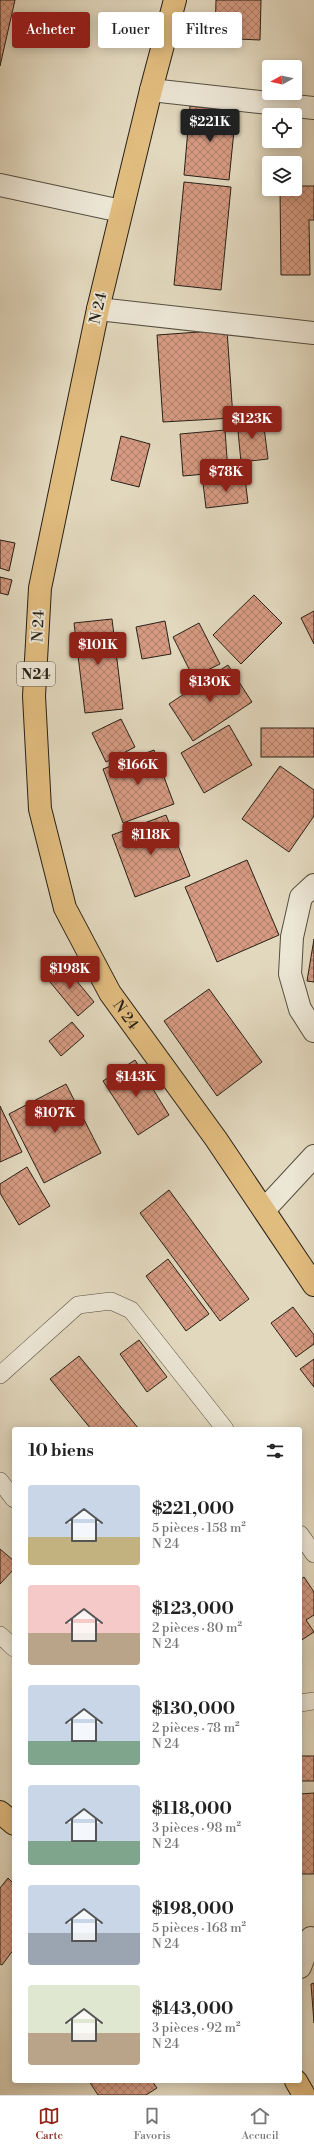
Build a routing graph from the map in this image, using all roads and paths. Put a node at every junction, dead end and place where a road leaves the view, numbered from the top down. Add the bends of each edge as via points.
1 (175, 0) edge
2 (151, 90) junction
3 (314, 108) edge
4 (0, 186) edge
5 (121, 211) junction
6 (98, 309) junction
7 (314, 333) edge
8 (314, 885) edge
9 (314, 1031) edge
10 (314, 1156) edge
11 (264, 1210) junction
12 (314, 1285) edge
13 (0, 1375) edge
14 (223, 1427) edge
15 (0, 1481) edge
16 (12, 1496) edge
17 (302, 1537) edge
18 (314, 1554) edge
19 (0, 1635) edge
20 (12, 1646) edge
21 (314, 1701) edge
22 (302, 1703) edge
23 (0, 1812) edge
24 (12, 1822) edge
25 (308, 1939) edge
26 (302, 1960) edge
27 (297, 2083) edge
28 (304, 2095) edge

1 - 2 main road, N 24 / N24
2 - 3 street
2 - 5 main road, N 24 / N24
4 - 5 street
5 - 6 main road, N 24 / N24
6 - 7 street
6 - 11 main road, N 24 / N24 via 40,588 34,696 40,810 65,908 110,993
8 - 9 street via 301,897 292,937 290,974 300,1009
10 - 11 street
11 - 12 main road, N 24 / N24
13 - 14 lane via 78,1305 111,1301 131,1310
15 - 16 lane
17 - 18 lane
19 - 20 lane
21 - 22 lane
23 - 24 main road
25 - 26 street
27 - 28 main road

